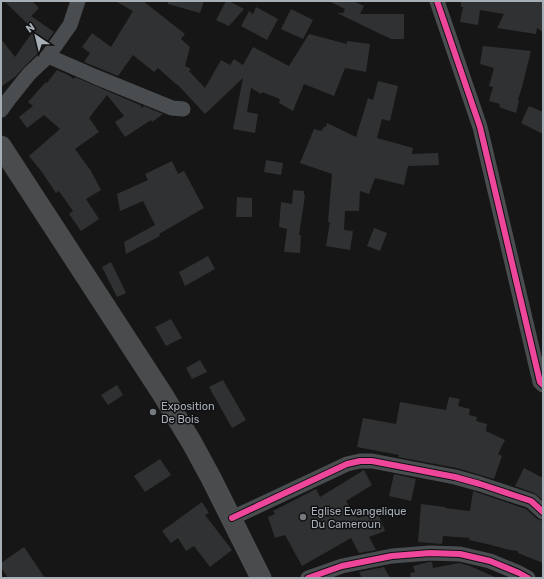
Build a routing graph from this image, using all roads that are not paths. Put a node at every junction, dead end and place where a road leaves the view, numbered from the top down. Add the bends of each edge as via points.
1 (78, 1) edge
2 (437, 1) edge
3 (48, 56) junction
4 (183, 108) dead end
5 (1, 110) edge
6 (1, 146) edge
7 (543, 385) edge
8 (543, 512) edge
9 (232, 518) junction
10 (260, 578) edge
11 (308, 578) edge
12 (528, 578) edge

1 - 3 street via 70,25
2 - 7 street via 480,127 538,374
3 - 4 street via 172,108
3 - 5 street via 29,74
6 - 9 main road via 166,401 192,443
8 - 9 street via 531,501 455,477 360,461 347,464
9 - 10 main road
11 - 12 street via 342,566 392,556 430,553 460,554 490,561

